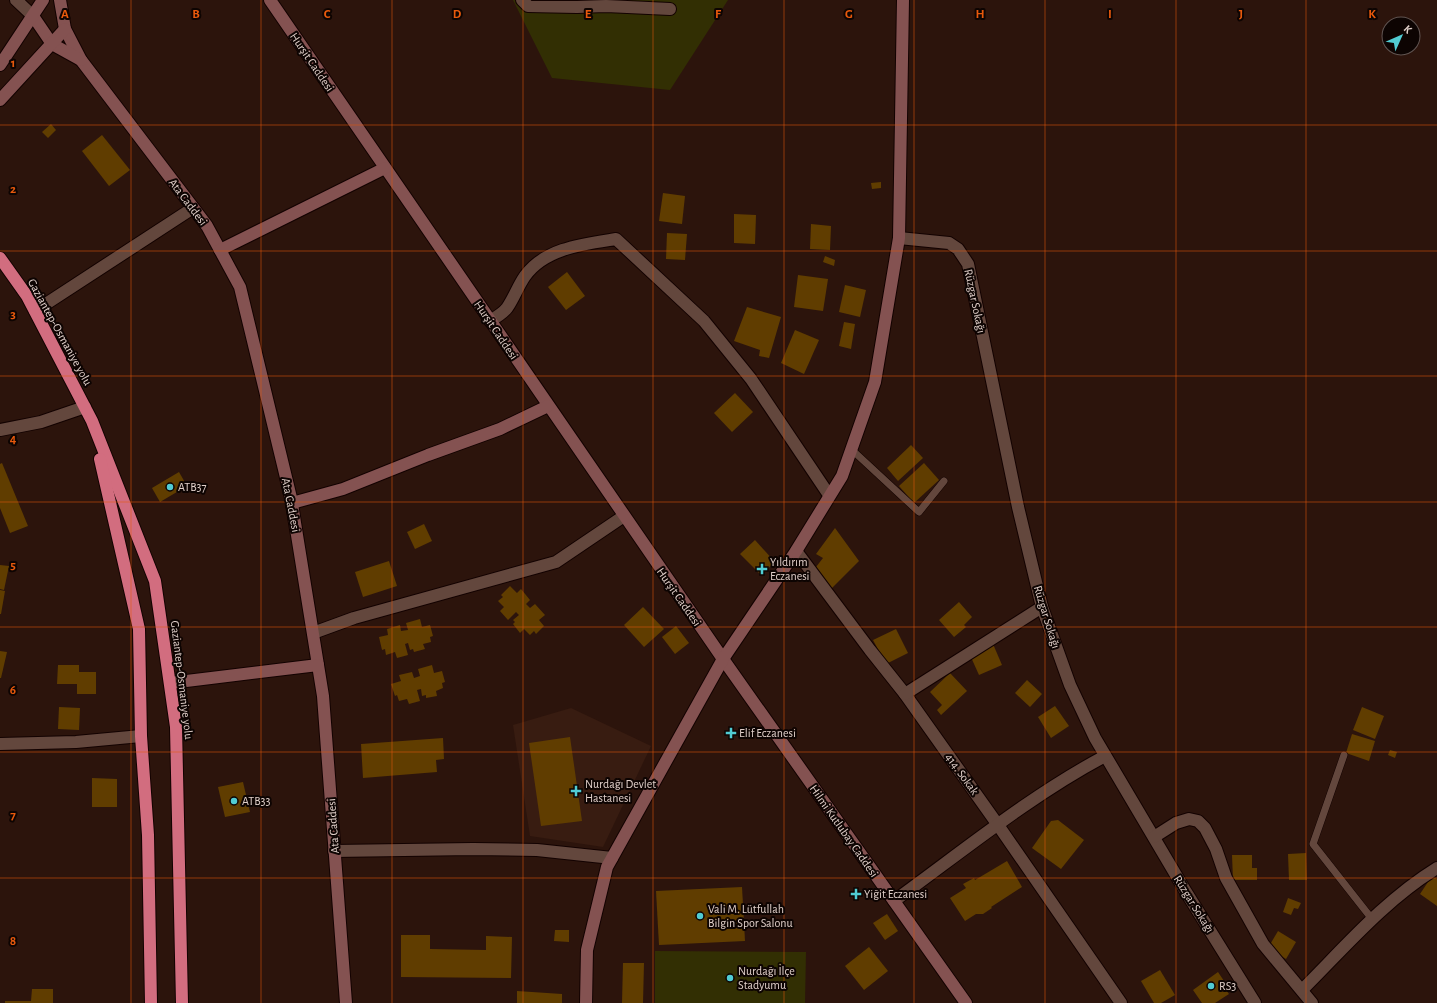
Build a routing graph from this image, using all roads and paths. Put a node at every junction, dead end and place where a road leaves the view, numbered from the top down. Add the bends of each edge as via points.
1 (16, 0) edge
2 (44, 0) edge
3 (60, 0) edge
4 (270, 0) edge
5 (522, 0) edge
6 (903, 0) edge
7 (670, 10) dead end
8 (33, 16) junction
9 (65, 29) junction
10 (52, 44) junction
11 (81, 60) junction
12 (0, 65) edge
13 (0, 100) edge
14 (385, 168) junction
15 (193, 208) junction
16 (899, 238) junction
17 (220, 250) junction
18 (0, 258) edge
19 (35, 311) junction
20 (490, 321) junction
21 (548, 406) junction
22 (84, 407) junction
23 (92, 421) junction
24 (0, 430) edge
25 (851, 449) junction
26 (944, 481) dead end
27 (829, 495) junction
28 (292, 503) junction
29 (624, 516) junction
30 (796, 552) junction
31 (1042, 607) junction
32 (313, 633) junction
33 (723, 659) junction
34 (318, 665) junction
35 (170, 683) junction
36 (905, 694) junction
37 (141, 736) junction
38 (0, 744) edge
39 (1344, 755) dead end
40 (1105, 756) junction
41 (998, 825) junction
42 (1154, 837) junction
43 (334, 851) junction
44 (612, 858) junction
45 (1437, 868) edge
46 (894, 901) junction
47 (1372, 919) junction
48 (1302, 990) junction
49 (151, 1003) edge
50 (182, 1003) edge
51 (346, 1003) edge
52 (586, 1003) edge
53 (966, 1003) edge
54 (1121, 1003) edge
55 (1255, 1003) edge
56 (1312, 1003) edge

1 - 8 street
2 - 8 street
3 - 9 street
4 - 14 street, Hurşit Caddesi
5 - 7 street via 528,6 606,6
6 - 16 street
8 - 10 street
8 - 12 street
9 - 10 street
9 - 11 street
10 - 11 street
10 - 13 street
11 - 15 street, Ata Caddesi
14 - 17 street
14 - 20 street, Hurşit Caddesi
15 - 17 street, Ata Caddesi via 207,226
15 - 19 street
16 - 25 street via 875,382
16 - 31 street, Rüzgar Sokağı via 949,243 958,249 968,264 1018,507
17 - 28 street, Ata Caddesi via 240,287
18 - 19 highway, Gaziantep-Osmaniye yolu
19 - 22 highway, Gaziantep-Osmaniye yolu
20 - 21 street, Hurşit Caddesi
20 - 27 street via 506,309 526,275 540,260 566,248 616,239 704,321 750,379
21 - 28 street via 500,429 343,489
21 - 29 street, Hurşit Caddesi
22 - 23 highway, Gaziantep-Osmaniye yolu
22 - 24 street via 41,422
23 - 35 highway, Gaziantep-Osmaniye yolu via 155,581
23 - 37 highway, Gaziantep-Osmaniye yolu via 139,629
25 - 26 lane via 919,512
25 - 27 street via 842,476
27 - 30 street
28 - 32 street, Ata Caddesi
29 - 32 street via 556,562 354,618
29 - 33 street, Hurşit Caddesi
30 - 33 street
30 - 36 street, 414. Sokak
31 - 36 street
31 - 40 street, Rüzgar Sokağı via 1070,685
32 - 34 street, Ata Caddesi
33 - 44 street
33 - 46 street, Hilmi Kutlubay Caddesi
34 - 35 street
34 - 43 street, Ata Caddesi via 323,696
35 - 50 highway, Gaziantep-Osmaniye yolu via 176,727
36 - 41 street, 414. Sokak
37 - 38 street via 76,742
37 - 49 highway, Gaziantep-Osmaniye yolu via 148,835
39 - 47 lane via 1313,844
40 - 41 street via 1056,784
40 - 42 street, Rüzgar Sokağı
41 - 46 street
41 - 54 street, 414. Sokak
42 - 48 street via 1176,823 1189,819 1205,828 1216,849 1226,878 1263,944
42 - 55 street, Rüzgar Sokağı
43 - 44 street via 508,849
43 - 51 street, Ata Caddesi
44 - 52 street via 607,867 587,950
45 - 47 street
46 - 53 street, Hilmi Kutlubay Caddesi
47 - 48 street
48 - 56 street

